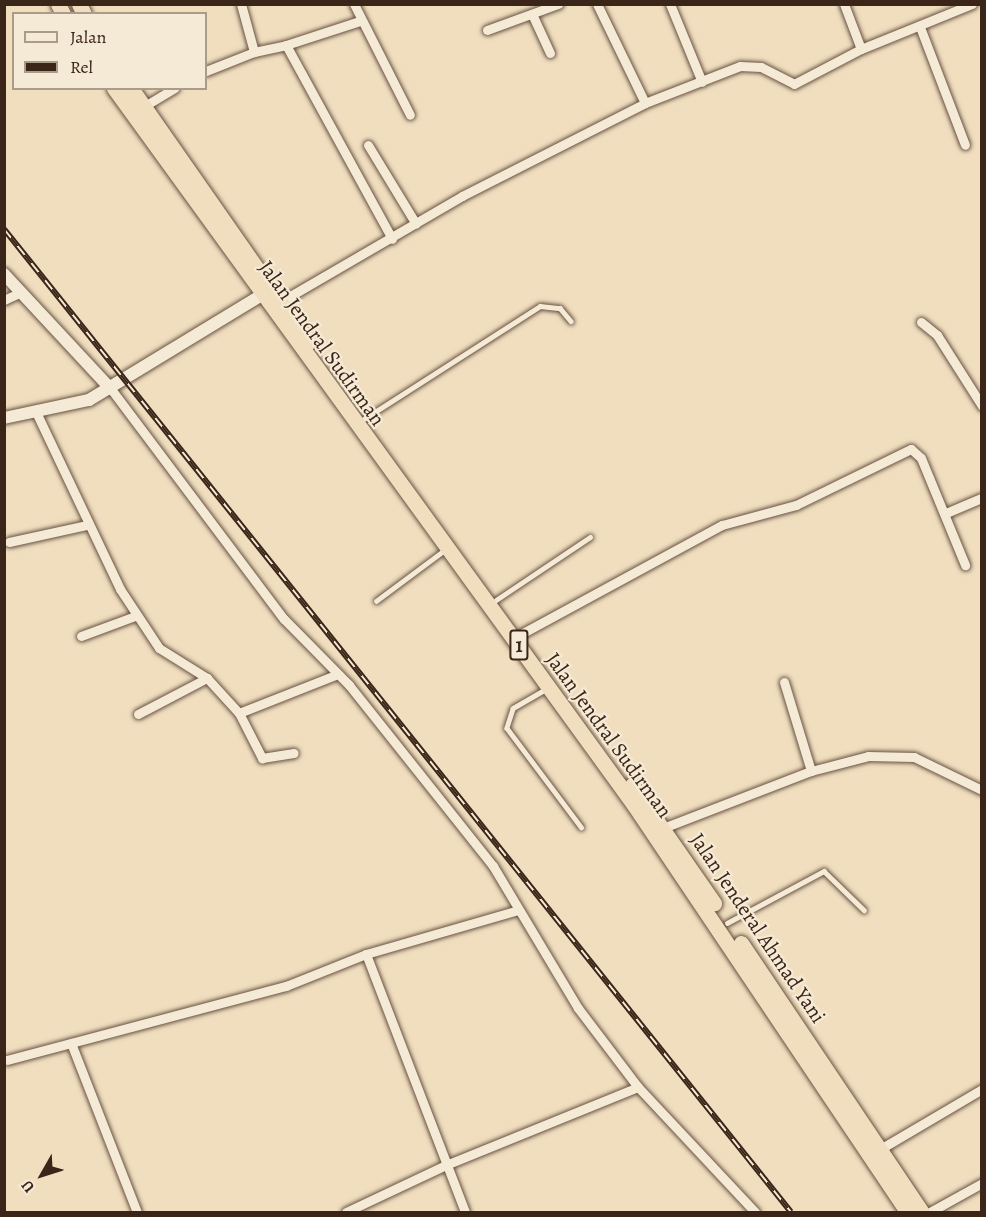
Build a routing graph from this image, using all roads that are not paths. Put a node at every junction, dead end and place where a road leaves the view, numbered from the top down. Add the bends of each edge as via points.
1 (241, 4) edge
2 (354, 4) edge
3 (558, 4) edge
4 (597, 4) edge
5 (670, 4) edge
6 (844, 4) edge
7 (972, 4) edge
8 (532, 14) junction
9 (360, 21) junction
10 (920, 27) junction
11 (488, 30) dead end
12 (286, 45) junction
13 (861, 49) junction
14 (254, 52) junction
15 (550, 53) dead end
16 (207, 71) edge
17 (702, 81) junction
18 (115, 90) edge
19 (132, 90) edge
20 (172, 90) edge
21 (645, 103) junction
22 (143, 107) junction
23 (410, 116) dead end
24 (368, 145) dead end
25 (965, 145) dead end
26 (416, 224) junction
27 (392, 239) junction
28 (4, 274) edge
29 (19, 293) junction
30 (260, 296) junction
31 (4, 300) edge
32 (280, 302) junction
33 (571, 321) dead end
34 (921, 322) dead end
35 (111, 388) junction
36 (981, 406) edge
37 (36, 412) junction
38 (4, 418) edge
39 (364, 420) junction
40 (981, 498) edge
41 (946, 513) junction
42 (87, 525) junction
43 (590, 537) dead end
44 (9, 542) dead end
45 (448, 548) junction
46 (965, 565) dead end
47 (496, 600) junction
48 (376, 601) dead end
49 (135, 616) junction
50 (521, 634) junction
51 (81, 636) dead end
52 (338, 674) junction
53 (207, 678) junction
54 (784, 682) dead end
55 (550, 688) junction
56 (239, 713) junction
57 (138, 714) dead end
58 (294, 753) dead end
59 (810, 771) junction
60 (981, 790) edge
61 (580, 827) dead end
62 (663, 828) junction
63 (864, 910) dead end
64 (516, 912) junction
65 (728, 923) junction
66 (366, 954) junction
67 (71, 1043) junction
68 (7, 1060) dead end
69 (638, 1087) junction
70 (981, 1089) edge
71 (882, 1148) junction
72 (446, 1165) junction
73 (981, 1183) edge
74 (137, 1212) edge
75 (346, 1212) edge
76 (465, 1212) edge
77 (755, 1212) edge
78 (907, 1212) edge
79 (922, 1212) edge
80 (930, 1212) edge

1 - 14 street
2 - 9 street
3 - 8 street
4 - 21 street
5 - 17 street
6 - 13 street
7 - 10 street
8 - 11 street
8 - 15 street
9 - 12 street
9 - 23 street
10 - 13 street
10 - 25 street
12 - 14 street
12 - 27 street
13 - 17 street via 794,84 748,65
14 - 16 street
17 - 21 street
18 - 30 highway, Jalan Jendral Sudirman / 1
19 - 22 highway, Jalan Jenderal Ahmad Yani / 1
20 - 22 street
21 - 26 street
22 - 32 highway, Jalan Jenderal Ahmad Yani / 1
24 - 26 street
26 - 27 street
27 - 32 street
28 - 29 street
29 - 31 street
29 - 35 street
30 - 35 street
30 - 45 highway, Jalan Jendral Sudirman / 1
32 - 39 highway, Jalan Jenderal Ahmad Yani / 1
33 - 39 lane via 560,309 540,306
34 - 36 street via 937,335
35 - 37 street via 63,409
35 - 52 street via 284,619
37 - 38 street
37 - 42 street
39 - 47 highway, Jalan Jenderal Ahmad Yani / 1
40 - 41 street
41 - 46 street
41 - 50 street via 921,458 911,449 803,502 722,525
42 - 44 street
42 - 49 street
43 - 47 lane
45 - 48 lane
45 - 55 highway, Jalan Jendral Sudirman / 1
47 - 50 highway, Jalan Jenderal Ahmad Yani / 1
49 - 51 street
49 - 53 street via 159,648
50 - 62 highway, Jalan Jenderal Ahmad Yani / 1
52 - 56 street
52 - 64 street via 493,866
53 - 56 street
53 - 57 street
54 - 59 street
55 - 61 lane via 513,709 507,728
55 - 78 highway, Jalan Jendral Sudirman / 1 via 797,1041
56 - 58 street via 262,758
59 - 60 street via 868,756 914,757
59 - 62 street
62 - 65 highway, Jalan Jenderal Ahmad Yani / 1
63 - 65 lane via 824,871
64 - 66 street
64 - 69 street via 578,1008
65 - 71 highway, Jalan Jenderal Ahmad Yani / 1
66 - 67 street via 285,986
66 - 72 street
67 - 68 street
67 - 74 street
69 - 72 street
69 - 77 street
70 - 71 street
71 - 79 highway, Jalan Jenderal Ahmad Yani / 1
72 - 75 street
72 - 76 street
73 - 80 street

